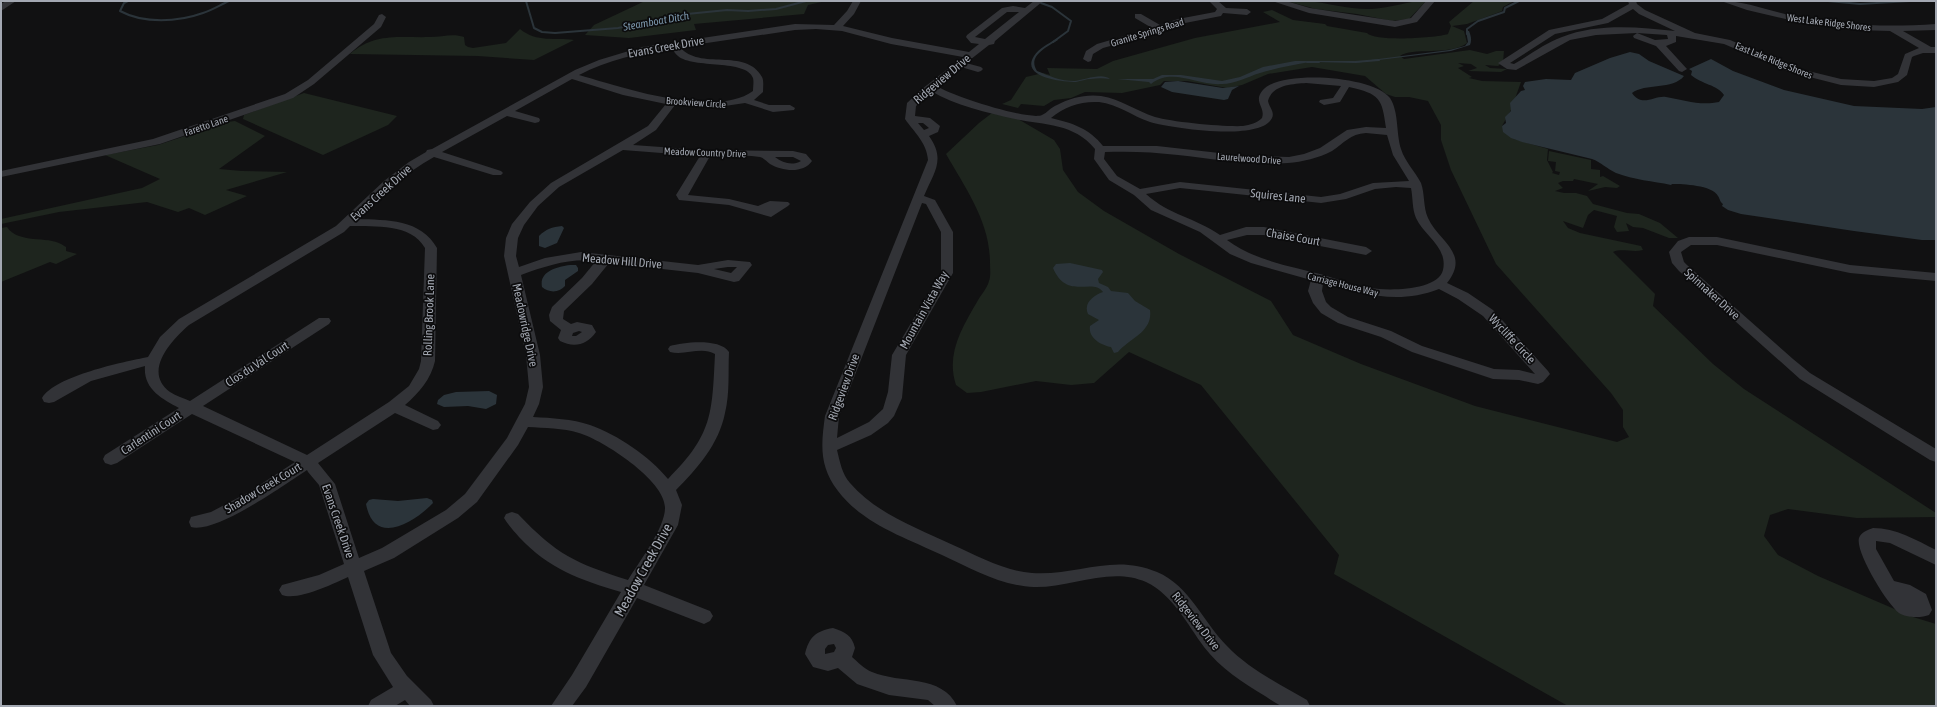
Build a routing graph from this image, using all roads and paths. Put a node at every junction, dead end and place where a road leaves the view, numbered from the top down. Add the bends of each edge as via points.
1 (12, 1) edge
2 (857, 1) edge
3 (1039, 1) edge
4 (1213, 1) edge
5 (1276, 1) edge
6 (1431, 1) edge
7 (1725, 1) edge
8 (1633, 3) edge
9 (1, 8) edge
10 (1222, 10) junction
11 (1248, 12) dead end
12 (1138, 16) dead end
13 (382, 17) dead end
14 (1936, 27) edge
15 (836, 28) junction
16 (1893, 28) junction
17 (1160, 29) junction
18 (1912, 29) junction
19 (1632, 32) junction
20 (1671, 33) junction
21 (1692, 35) junction
22 (1659, 43) junction
23 (674, 44) junction
24 (1934, 48) edge
25 (1088, 58) dead end
26 (964, 60) junction
27 (761, 64) dead end
28 (749, 69) junction
29 (978, 69) dead end
30 (1682, 69) dead end
31 (570, 76) junction
32 (1346, 84) junction
33 (931, 86) junction
34 (673, 100) junction
35 (747, 100) junction
36 (1324, 102) dead end
37 (790, 108) dead end
38 (505, 112) junction
39 (1043, 118) junction
40 (535, 120) dead end
41 (1391, 132) junction
42 (634, 140) junction
43 (620, 147) junction
44 (645, 149) junction
45 (1100, 149) junction
46 (431, 152) junction
47 (707, 153) junction
48 (765, 154) dead end
49 (497, 173) dead end
50 (1, 174) edge
51 (1416, 185) junction
52 (1138, 194) junction
53 (918, 198) junction
54 (760, 210) dead end
55 (349, 222) junction
56 (1219, 239) junction
57 (1366, 251) dead end
58 (606, 258) junction
59 (512, 267) junction
60 (698, 269) dead end
61 (1936, 277) edge
62 (1318, 279) junction
63 (1438, 283) junction
64 (324, 321) dead end
65 (569, 329) dead end
66 (1386, 334) junction
67 (1403, 335) dead end
68 (675, 348) dead end
69 (154, 360) junction
70 (49, 398) dead end
71 (394, 406) junction
72 (191, 407) junction
73 (524, 422) junction
74 (433, 426) dead end
75 (829, 447) junction
76 (1934, 454) edge
77 (111, 459) dead end
78 (307, 462) junction
79 (668, 489) junction
80 (512, 518) dead end
81 (197, 522) dead end
82 (1936, 558) edge
83 (355, 571) junction
84 (1888, 587) dead end
85 (633, 589) junction
86 (288, 590) dead end
87 (704, 616) dead end
88 (840, 659) dead end
89 (405, 690) junction
90 (378, 706) edge
91 (424, 706) edge
92 (561, 706) edge
93 (947, 706) edge
94 (1300, 706) edge

1 - 9 street
2 - 15 street via 851,12
3 - 26 street, Ridgeview Drive via 1025,17 992,43
4 - 10 street
5 - 6 street via 1309,10 1395,24 1414,20
7 - 16 street, West Lake Ridge Shores via 1803,20 1845,26
8 - 19 street, East Lake Ridge Shores via 1604,21 1552,32 1503,63 1516,67 1550,45 1576,35
8 - 21 street, East Lake Ridge Shores via 1648,16
10 - 11 street
10 - 17 street, Granite Springs Road via 1214,16 1178,22
12 - 17 street
13 - 50 street, Faretto Lane via 378,25 311,82 289,96 156,142
14 - 18 street, West Lake Ridge Shores
15 - 23 street, Evans Creek Drive via 795,27
15 - 26 street, Evans Creek Drive
16 - 18 street, West Lake Ridge Shores
16 - 24 street
17 - 25 street, Granite Springs Road via 1095,48 1089,53
18 - 24 street
19 - 20 street, East Lake Ridge Shores
19 - 22 street, East Lake Ridge Shores via 1642,39
20 - 21 street, East Lake Ridge Shores
20 - 22 street via 1674,38 1671,41
21 - 24 street, East Lake Ridge Shores via 1737,45 1804,74 1853,83 1874,84 1895,80 1902,75 1908,56
22 - 30 street
23 - 28 street via 677,52 685,57 736,64
23 - 31 street, Evans Creek Drive via 615,57
26 - 29 street, Evans Creek Drive
26 - 33 street, Ridgeview Drive
27 - 28 street
28 - 35 street via 757,75 758,89 756,95
31 - 34 street, Brookview Circle via 634,94
31 - 38 street, Evans Creek Drive
32 - 36 street via 1336,100
32 - 39 street via 1306,80 1274,87 1264,96 1263,101 1268,115 1266,119 1257,126 1242,129 1154,120 1122,105 1097,100 1065,103
32 - 41 street via 1372,91 1385,99
33 - 39 street via 935,90 970,98 977,106 997,108 1021,117
33 - 53 street, Ridgeview Drive via 910,108 910,119 930,146 934,156
34 - 35 street, Brookview Circle via 727,105
34 - 42 street, Meadowridge Drive via 652,128
35 - 37 street via 770,109
38 - 40 street
38 - 46 street, Evans Creek Drive
39 - 45 street via 1082,131
41 - 45 street, Laurelwood Drive via 1352,132 1342,136 1335,144 1321,152 1301,158 1277,160 1250,160 1151,149
41 - 51 street via 1397,154
42 - 43 street, Meadowridge Drive
42 - 44 street
43 - 44 street, Meadow Country Drive
43 - 59 street, Meadowridge Drive via 566,177 534,204 516,228 510,247
44 - 47 street, Meadow Country Drive
45 - 52 street, Carriage House Way via 1099,159 1106,171
46 - 49 street
46 - 55 street, Evans Creek Drive via 394,178
47 - 48 street, Meadow Country Drive
47 - 54 street via 682,195 684,198 729,202
51 - 52 street, Squires Lane via 1374,186 1342,197 1321,200 1191,186 1169,186
51 - 63 street via 1419,213 1450,258 1448,271
52 - 56 street, Carriage House Way via 1164,213 1204,229
53 - 75 street, Ridgeview Drive via 836,406 829,431
53 - 75 street, Mountain Vista Way via 931,202 945,228 947,273 899,355 891,410 856,438
55 - 69 street, Evans Creek Drive via 181,324 163,341
55 - 71 street, Rolling Brook Lane via 413,230 426,238 431,248 428,361 414,388
56 - 57 street, Chaise Court via 1242,232 1264,231
56 - 62 street, Carriage House Way via 1255,260
58 - 59 street, Meadow Hill Drive via 581,256
58 - 60 street, Meadow Hill Drive
58 - 65 street via 557,310 558,321
59 - 73 street, Meadowridge Drive via 535,370 536,387
61 - 76 street, Spinnaker Drive via 1850,269 1717,241 1689,241 1682,244 1676,252 1678,263 1683,268 1788,362 1818,384
62 - 63 street, Carriage House Way via 1384,294 1415,292
62 - 66 street, Wycliffe Circle via 1316,297 1326,310 1343,320
63 - 66 street, Wycliffe Circle via 1476,304 1494,318 1543,374 1538,379 1493,374 1417,349
64 - 72 street, Clos du Val Court
66 - 67 street, Wycliffe Circle
68 - 79 street via 706,347 716,348 722,352 720,401 718,416 697,458
69 - 70 street via 90,375
69 - 72 street, Evans Creek Drive via 151,374 157,389
71 - 74 street
71 - 78 street, Rolling Brook Lane
72 - 77 street, Carlentini Court
72 - 78 street, Evans Creek Drive
73 - 79 street, Meadow Creek Drive via 568,425 597,433 609,439 663,481
73 - 83 street, Meadowridge Drive via 471,498 452,514
75 - 94 street, Ridgeview Drive via 832,464 839,479 850,495 865,508 897,527 993,570 1015,577 1042,580 1109,570 1126,570 1142,573 1160,581 1177,595 1228,660
78 - 81 street, Shadow Creek Court via 233,508 216,517
78 - 83 street, Evans Creek Drive via 321,474 327,484
79 - 85 street, Meadow Creek Drive via 674,506 670,525
80 - 85 street via 540,547 557,560 598,579
82 - 84 street via 1892,536 1873,535 1868,538 1867,549
83 - 86 street, Meadowridge Drive
83 - 89 street via 382,655 391,673
85 - 87 street
85 - 92 street, Meadow Creek Drive via 579,682
88 - 93 street via 864,678 889,686 930,692 939,696
89 - 90 street
89 - 91 street

